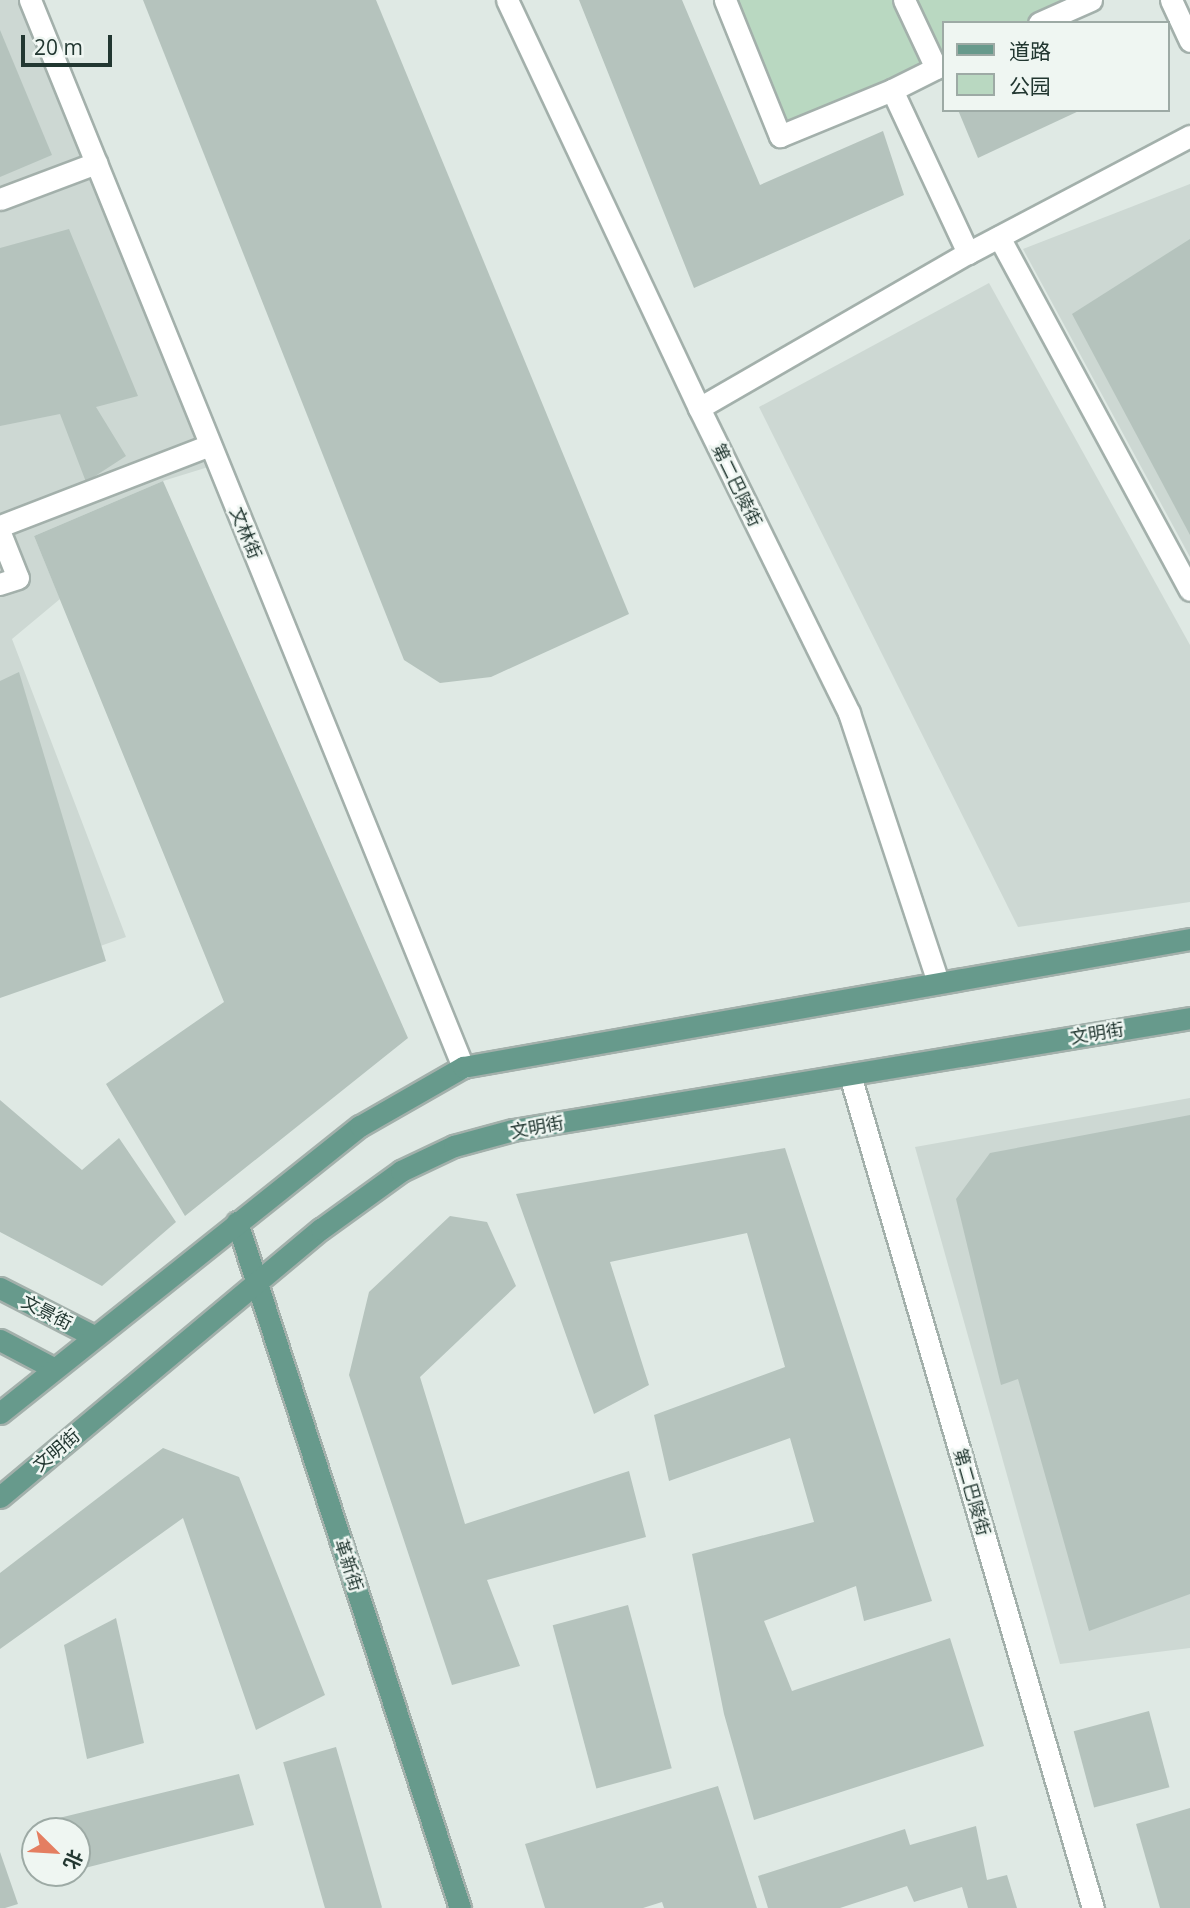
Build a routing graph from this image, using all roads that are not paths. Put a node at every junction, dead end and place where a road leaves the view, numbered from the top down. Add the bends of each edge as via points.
1 (30, 0) edge
2 (507, 0) edge
3 (724, 0) edge
4 (904, 0) edge
5 (1091, 0) edge
6 (1171, 0) edge
7 (1044, 21) edge
8 (1190, 41) edge
9 (940, 67) edge
10 (892, 90) junction
11 (1190, 136) edge
12 (96, 163) junction
13 (0, 199) edge
14 (999, 237) junction
15 (968, 253) junction
16 (699, 408) junction
17 (210, 445) junction
18 (0, 526) edge
19 (0, 533) edge
20 (0, 584) edge
21 (1190, 590) edge
22 (1190, 939) edge
23 (939, 982) junction
24 (1190, 1018) edge
25 (463, 1067) junction
26 (850, 1075) junction
27 (237, 1222) junction
28 (257, 1283) junction
29 (0, 1288) edge
30 (94, 1336) junction
31 (0, 1340) edge
32 (53, 1368) junction
33 (0, 1413) edge
34 (0, 1497) edge
35 (460, 1908) edge
36 (1093, 1908) edge

1 - 12 street, 文林街
2 - 16 street, 第二巴陵街
3 - 10 street via 780,136
4 - 9 street
5 - 7 street
6 - 8 street
9 - 10 street
10 - 15 street
11 - 14 street
12 - 13 street
12 - 17 street, 文林街
14 - 15 street
14 - 21 street
15 - 16 street
16 - 23 street, 第二巴陵街 via 849,713
17 - 18 street
17 - 25 street, 文林街
19 - 20 street via 18,578
22 - 23 main road
23 - 25 main road
24 - 26 main road, 文明街
25 - 27 main road via 360,1126
26 - 28 main road, 文明街 via 513,1130 454,1146 401,1171
26 - 36 street, 第二巴陵街
27 - 28 main road, 革新街
27 - 30 main road
28 - 34 main road, 文明街
28 - 35 main road, 革新街
29 - 30 main road, 文景街
30 - 32 main road
31 - 32 main road
32 - 33 main road

